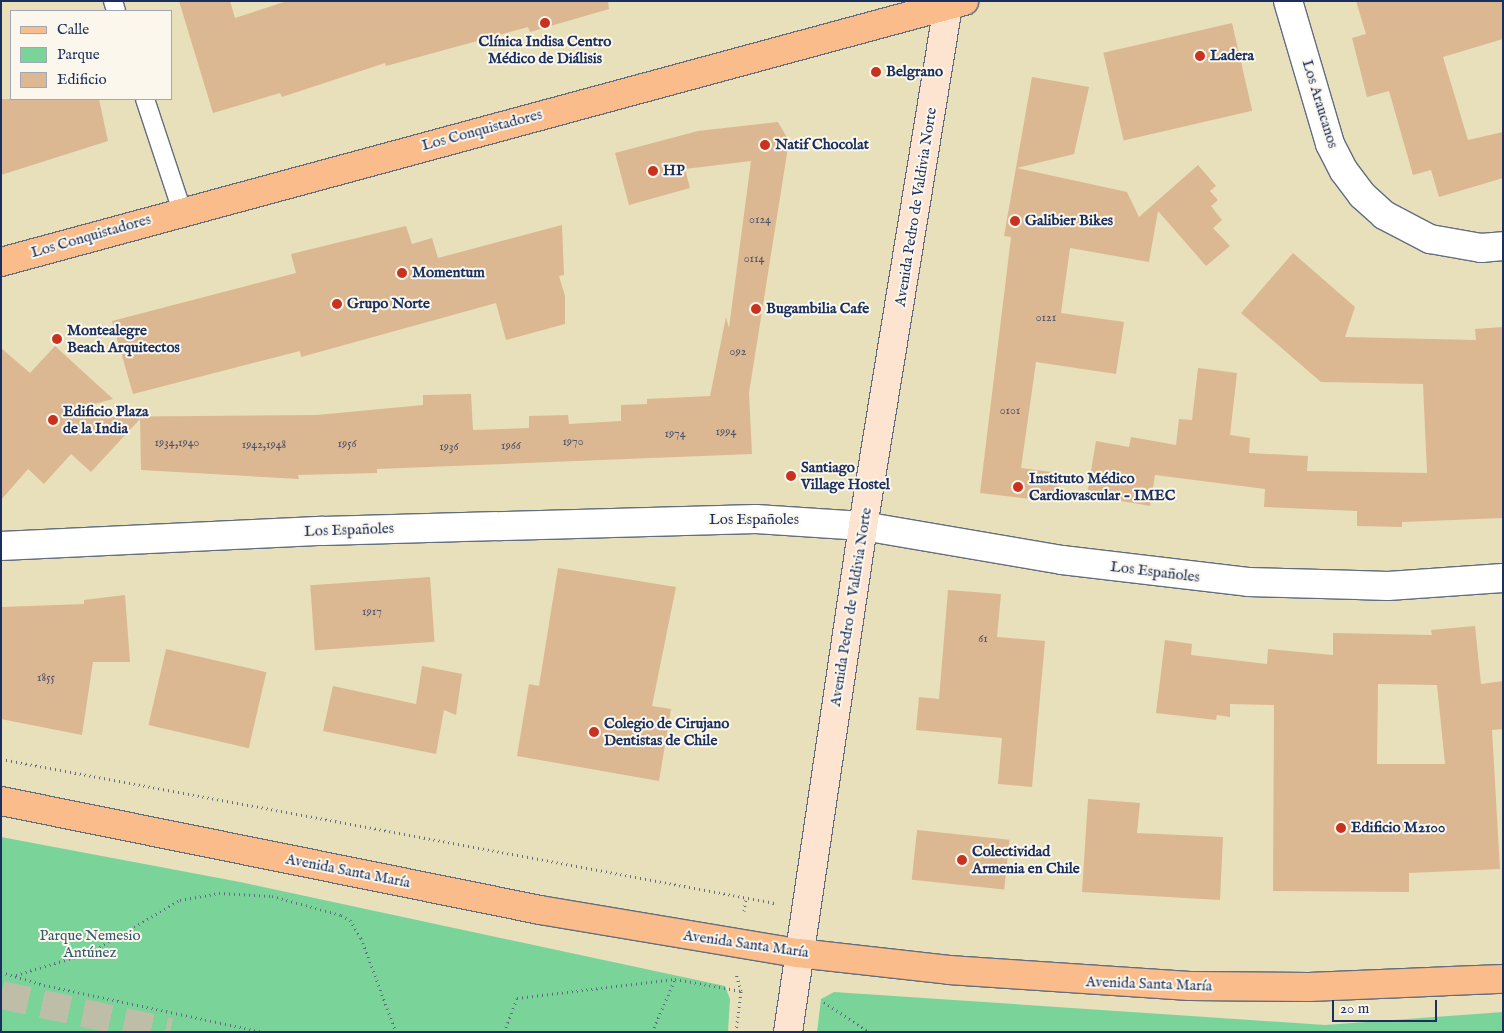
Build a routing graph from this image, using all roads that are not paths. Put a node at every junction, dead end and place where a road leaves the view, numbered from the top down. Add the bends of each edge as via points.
1 (1288, 1) edge
2 (956, 3) edge
3 (145, 100) edge
4 (182, 211) junction
5 (1503, 246) edge
6 (1, 262) edge
7 (863, 526) junction
8 (1, 546) edge
9 (1503, 578) edge
10 (1, 801) edge
11 (798, 952) junction
12 (1503, 980) edge
13 (788, 1032) edge

1 - 5 street, Los Araucanos via 1330,144 1362,195 1384,215 1430,239 1473,248
2 - 4 main road, Los Conquistadores
2 - 7 main road, Avenida Pedro de Valdivia Norte
3 - 4 lane
4 - 6 main road, Los Conquistadores
7 - 8 street, Los Españoles via 756,519 600,521
7 - 9 street, Los Españoles via 1062,560 1248,582 1388,586
7 - 11 main road, Avenida Pedro de Valdivia Norte
10 - 11 main road, Avenida Santa María via 540,910
11 - 12 main road, Avenida Santa María via 958,971 1189,986 1309,987
11 - 13 main road, Avenida Pedro de Valdivia Norte

